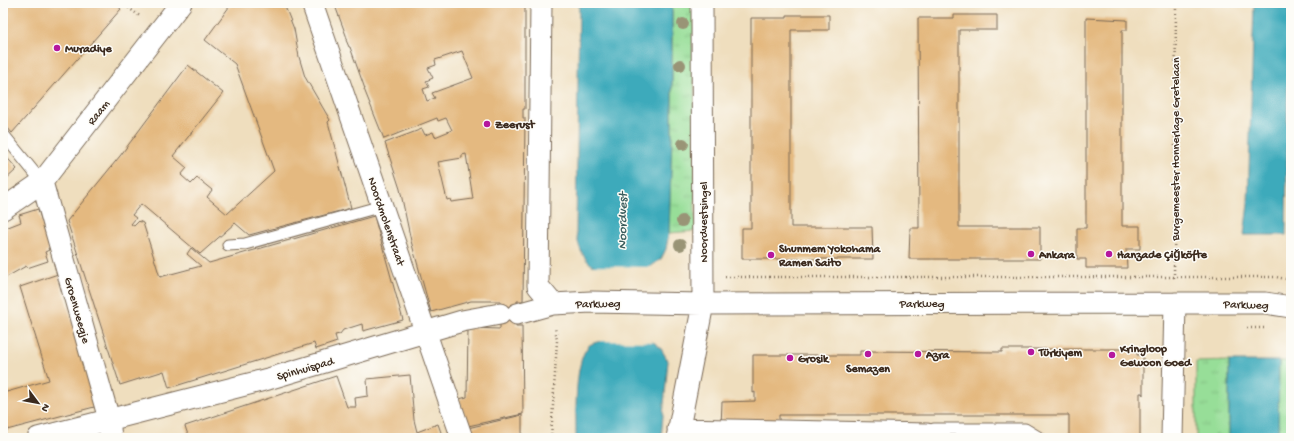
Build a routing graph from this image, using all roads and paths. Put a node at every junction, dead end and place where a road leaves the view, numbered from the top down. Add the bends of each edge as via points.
1 (181, 3) edge
2 (312, 3) edge
3 (541, 3) edge
4 (702, 3) edge
5 (1176, 3) edge
6 (3, 134) edge
7 (42, 182) junction
8 (382, 206) junction
9 (3, 209) edge
10 (228, 245) dead end
11 (1174, 277) junction
12 (704, 278) junction
13 (1291, 280) edge
14 (1175, 302) junction
15 (553, 304) junction
16 (703, 304) junction
17 (1291, 307) edge
18 (425, 333) junction
19 (110, 429) edge
20 (677, 434) edge
21 (928, 436) edge
22 (38, 438) edge
23 (462, 438) edge
24 (551, 438) edge
25 (1040, 438) edge
26 (1172, 438) edge

1 - 7 street, Raam
2 - 8 street, Noordmolenstraat
3 - 15 street via 538,286
4 - 12 street, Noordvestsingel
5 - 11 path, Burgemeester Honnerlage Gretelaan
6 - 7 lane
7 - 9 street, Raam
7 - 19 street, Groenweegje
8 - 10 lane via 245,244
8 - 18 street, Noordmolenstraat
11 - 12 path
11 - 13 path via 1276,276
11 - 14 path, Burgemeester Honnerlage Gretelaan
12 - 16 street, Noordvestsingel
14 - 16 street, Parkweg
14 - 17 street, Parkweg via 1265,303
14 - 26 street
15 - 16 street, Parkweg
15 - 18 street, Spinhuispad via 462,321
15 - 24 path via 557,341
16 - 20 street, Noordvestsingel
18 - 19 street, Spinhuispad
18 - 23 street, Noordmolenstraat
19 - 22 street, Spinhuispad
20 - 21 street
21 - 25 lane via 934,429 1025,429

